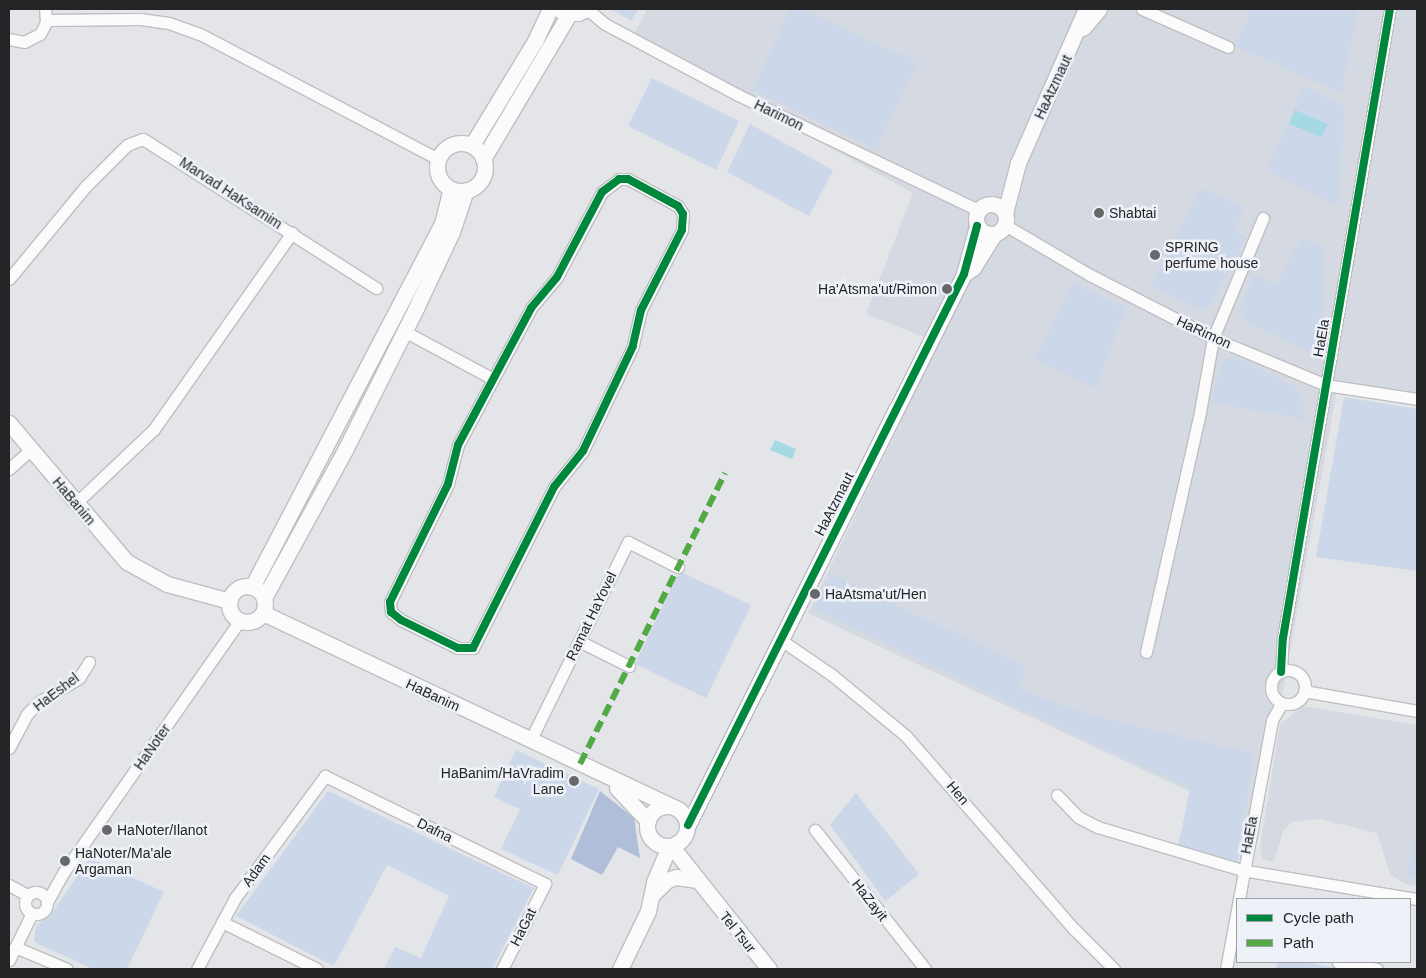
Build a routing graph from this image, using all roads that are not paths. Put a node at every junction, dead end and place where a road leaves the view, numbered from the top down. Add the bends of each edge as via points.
1 (550, 9) edge
2 (587, 9) edge
3 (1086, 9) edge
4 (1099, 9) edge
5 (1142, 9) edge
6 (1390, 9) edge
7 (563, 11) edge
8 (46, 14) edge
9 (9, 39) edge
10 (1075, 39) junction
11 (1228, 47) dead end
12 (472, 145) junction
13 (438, 159) junction
14 (484, 159) junction
15 (1018, 163) junction
16 (458, 189) junction
17 (983, 207) junction
18 (1263, 218) dead end
19 (1001, 224) junction
20 (977, 226) junction
21 (292, 233) junction
22 (964, 274) junction
23 (9, 279) edge
24 (376, 288) dead end
25 (404, 331) junction
26 (1213, 338) junction
27 (493, 379) junction
28 (1326, 385) junction
29 (1417, 399) edge
30 (9, 424) edge
31 (31, 449) junction
32 (9, 469) edge
33 (76, 503) junction
34 (678, 566) dead end
35 (252, 587) junction
36 (230, 601) junction
37 (263, 606) junction
38 (240, 620) junction
39 (781, 640) junction
40 (579, 641) junction
41 (1146, 652) dead end
42 (89, 662) dead end
43 (629, 666) dead end
44 (1281, 672) junction
45 (1304, 691) junction
46 (1282, 703) junction
47 (1417, 711) edge
48 (530, 741) junction
49 (9, 748) edge
50 (325, 776) joint
51 (603, 776) junction
52 (707, 790) junction
53 (1057, 795) dead end
54 (675, 808) junction
55 (648, 821) junction
56 (815, 830) dead end
57 (687, 831) junction
58 (651, 839) junction
59 (671, 847) junction
60 (1242, 870) junction
61 (63, 873) junction
62 (698, 880) junction
63 (545, 884) joint
64 (9, 886) edge
65 (653, 889) junction
66 (33, 893) junction
67 (708, 894) junction
68 (1237, 898) edge
69 (1411, 898) edge
70 (47, 902) junction
71 (1236, 907) edge
72 (32, 913) junction
73 (222, 922) junction
74 (16, 947) junction
75 (9, 960) edge
76 (1343, 963) edge
77 (67, 969) edge
78 (197, 969) edge
79 (317, 969) edge
80 (502, 969) edge
81 (620, 969) edge
82 (769, 969) edge
83 (924, 969) edge
84 (1114, 969) edge
85 (1226, 969) edge
86 (1376, 969) edge

1 - 12 street via 535,41
2 - 7 street
2 - 17 street, Harimon via 605,24 738,95
3 - 10 street, HaAtzmaut
4 - 10 street
5 - 11 street
6 - 28 street, HaEla
7 - 14 street
8 - 9 street via 40,34 32,40
8 - 13 street via 140,19 169,23 200,34
10 - 15 street, HaAtzmaut
12 - 13 street via 449,145
12 - 14 street
13 - 16 street via 440,179
14 - 16 street via 482,179
15 - 17 street, HaAtzmaut
15 - 19 street, HaAtzmaut
16 - 25 street via 445,249
16 - 35 street
17 - 19 street via 999,206
17 - 20 street, HaAtzmaut
18 - 26 street
19 - 20 street via 985,234
19 - 22 street, HaAtzmaut via 973,268
19 - 26 street, HaRimon via 1090,275
20 - 22 street, HaAtzmaut
21 - 23 street, Marvad HaKsamim via 149,140 137,139 127,145 68,205
21 - 24 street
21 - 33 street, Marvad HaKsamim via 154,428
22 - 39 street, HaAtzmaut
25 - 27 street
25 - 37 street
26 - 28 street, HaRimon
26 - 41 street via 1200,412
27 - 27 street via 458,446 448,484 390,602 391,612 401,620 465,650 473,648 480,638 554,487 583,451 622,370 633,346 641,310 682,230 683,214 678,206 628,179 610,184 593,206 557,277 531,308
28 - 29 street, HaRimon
28 - 44 street, HaEla via 1281,648
30 - 31 street, HaBanim
31 - 32 street
31 - 33 street, HaBanim
33 - 36 street, HaBanim via 138,570 167,584
34 - 40 street, Ramat HaYovel via 628,542
35 - 36 street via 236,590
35 - 37 street
36 - 38 street via 232,614
37 - 38 street via 250,622
37 - 48 street, HaBanim
38 - 61 street, HaNoter
39 - 52 street, HaAtzmaut
39 - 84 street, Hen via 832,675 918,747 1074,929
40 - 43 street
40 - 48 street, Ramat HaYovel
42 - 49 street, HaEshel via 79,678 55,690 33,708
44 - 45 street via 1297,673 1303,681
44 - 46 street via 1274,678 1271,688 1274,698
45 - 46 street via 1295,703
45 - 47 street
46 - 60 street, HaEla via 1272,720
48 - 51 street, HaBanim
50 - 63 street, Dafna
50 - 73 street, Adam via 235,898
51 - 54 street, HaBanim
51 - 55 street, HaBanim via 635,804
52 - 54 street, HaAtzmaut via 687,807
52 - 57 street, HaAtzmaut
53 - 60 street via 1078,817 1098,827
54 - 55 street via 656,810
54 - 57 street
55 - 58 street
56 - 83 street, HaZayit
57 - 59 street
57 - 67 street, Tel Tsur via 685,855
58 - 59 street via 660,846
58 - 65 street
59 - 62 street, Tel Tsur
59 - 65 street
60 - 68 street, HaEla
60 - 69 street
61 - 66 street, HaNoter
61 - 70 street, HaNoter
62 - 65 street via 676,877
62 - 67 street, Tel Tsur
63 - 80 street, HaGat
64 - 66 street
65 - 81 street via 644,922
66 - 70 street
66 - 72 street via 25,905
67 - 82 street, Tel Tsur
70 - 72 street via 43,912
71 - 85 street, HaEla
72 - 74 street
73 - 78 street, Adam
73 - 79 street
74 - 75 street
74 - 77 street
76 - 86 street

